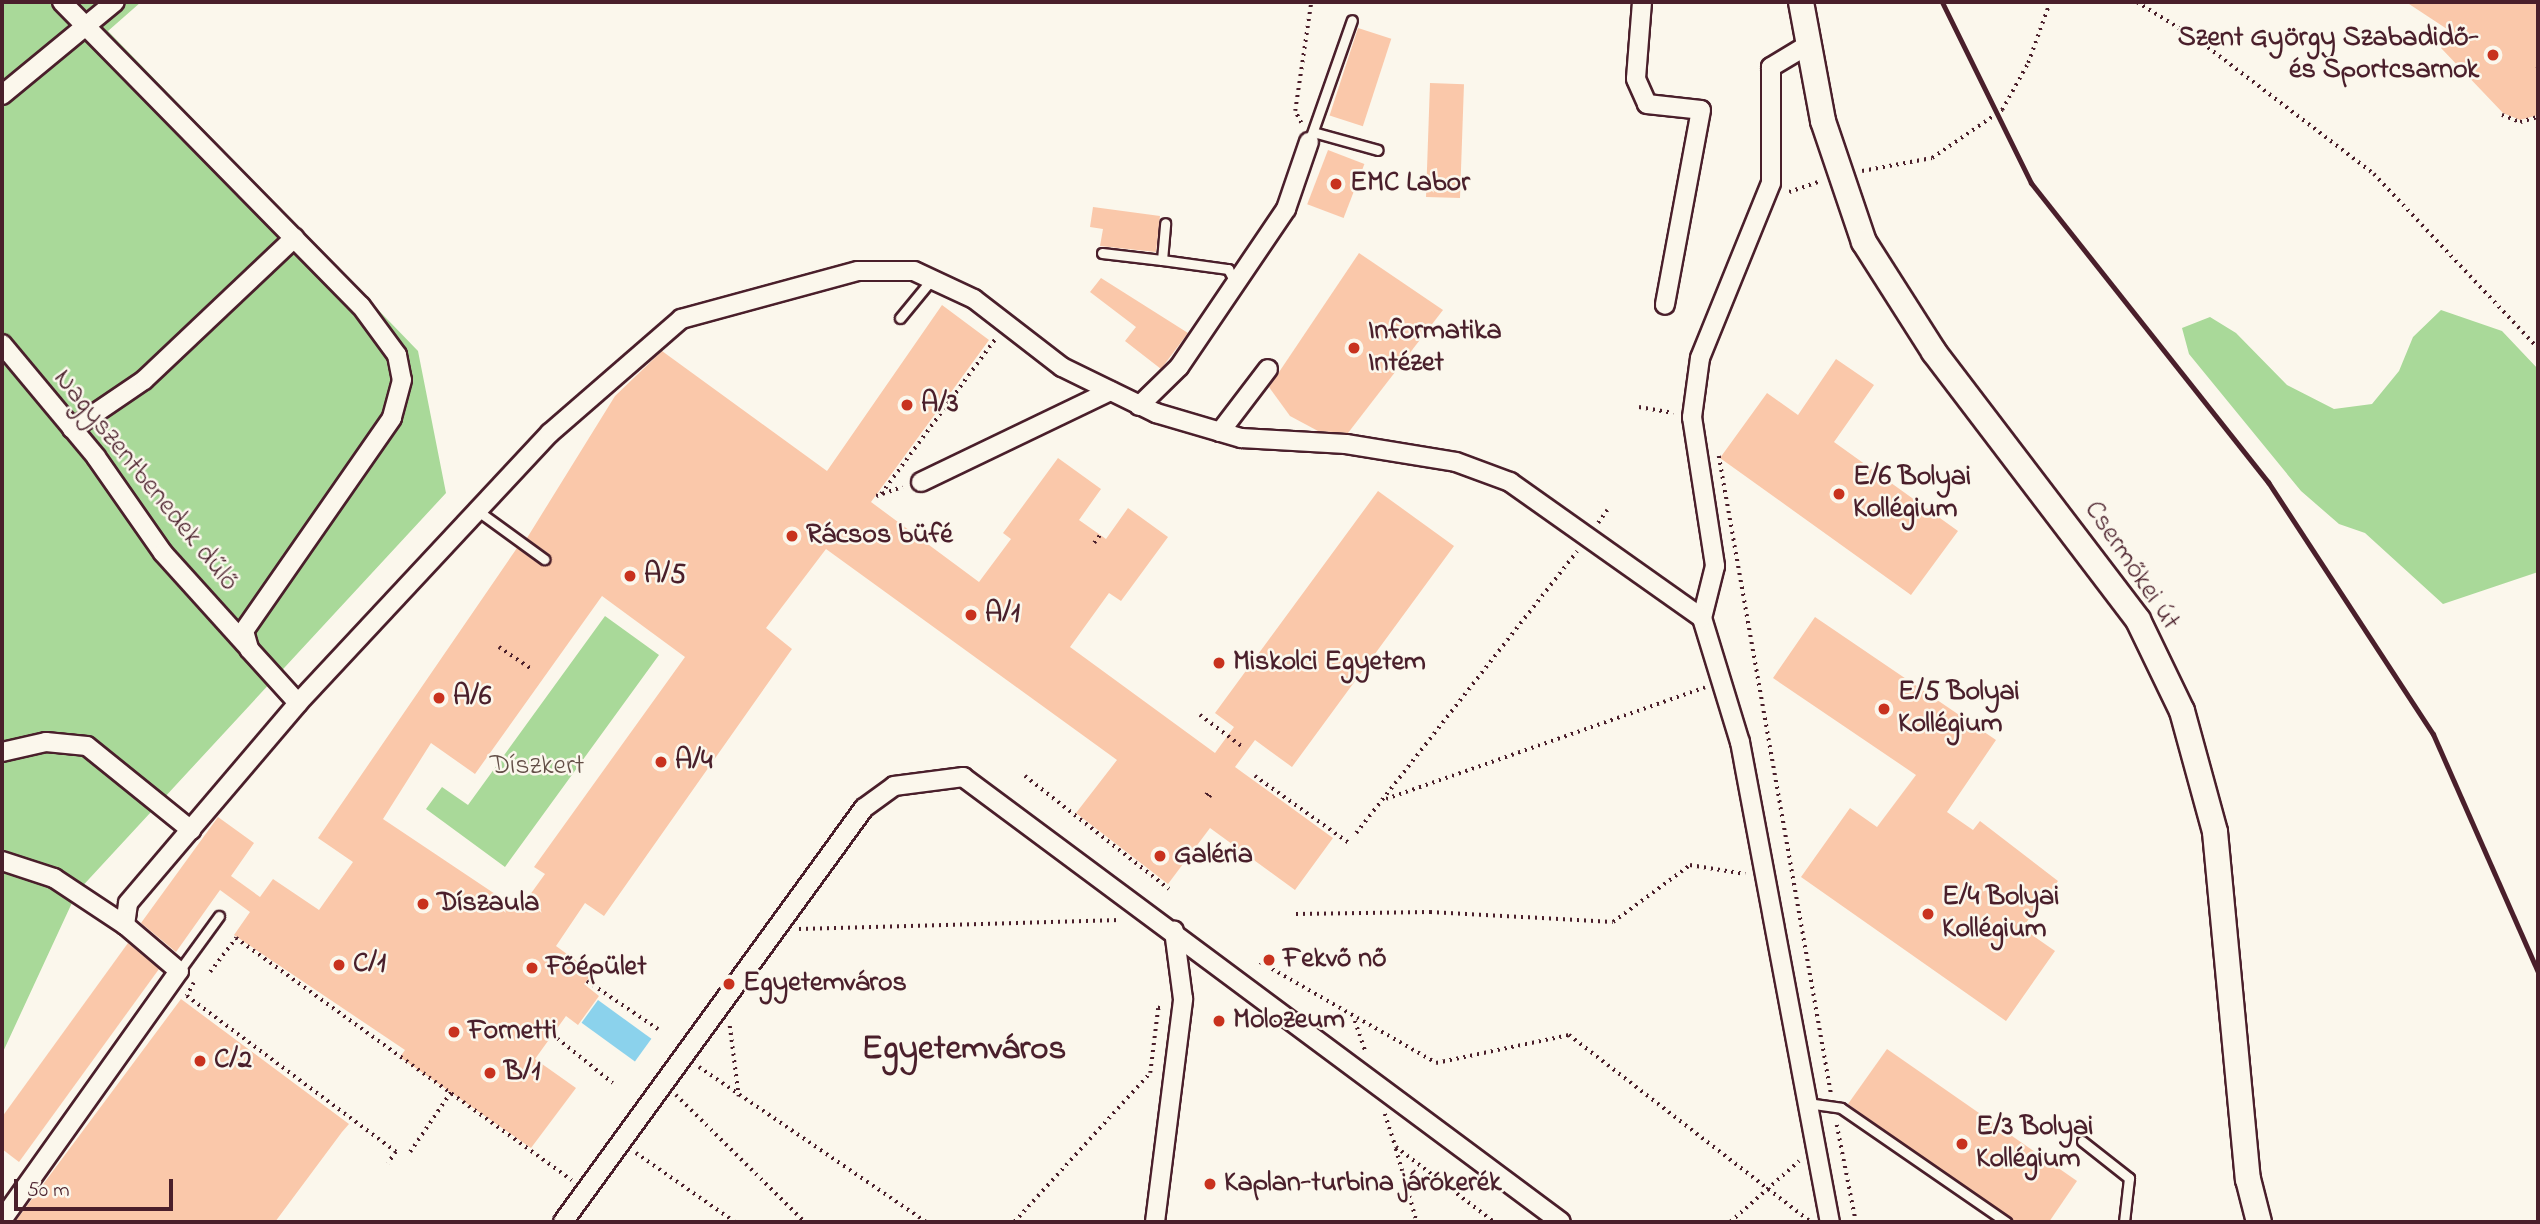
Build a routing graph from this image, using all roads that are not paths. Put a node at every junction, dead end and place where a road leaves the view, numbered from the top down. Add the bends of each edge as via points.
1 (62, 2) edge
2 (115, 2) edge
3 (1642, 2) edge
4 (1801, 2) edge
5 (80, 16) edge
6 (1352, 20) dead end
7 (1806, 46) junction
8 (2, 95) edge
9 (1311, 137) junction
10 (1378, 150) dead end
11 (1166, 223) dead end
12 (294, 238) junction
13 (1102, 253) dead end
14 (1162, 260) junction
15 (932, 279) junction
16 (1236, 286) junction
17 (1665, 304) dead end
18 (900, 318) dead end
19 (2, 344) edge
20 (1268, 369) dead end
21 (1110, 391) junction
22 (1139, 406) junction
23 (72, 429) junction
24 (1220, 432) junction
25 (921, 482) road end
26 (478, 511) junction
27 (544, 559) dead end
28 (1702, 618) junction
29 (249, 649) junction
30 (298, 704) junction
31 (2, 752) edge
32 (191, 830) junction
33 (2, 861) edge
34 (219, 916) dead end
35 (125, 925) junction
36 (1174, 931) junction
37 (179, 971) junction
38 (1807, 1103) junction
39 (2082, 1141) dead end
40 (1556, 1218) edge
41 (2, 1220) edge
42 (563, 1222) edge
43 (1154, 1222) edge
44 (1830, 1222) edge
45 (2006, 1222) edge
46 (2124, 1222) edge
47 (2259, 1222) edge

1 - 5 street
2 - 5 street
3 - 17 street via 1636,79 1647,104 1701,110
4 - 7 main road, Csermőkei út
5 - 8 street
5 - 12 street
6 - 9 lane
7 - 28 street via 1771,67 1774,146 1764,201 1700,358 1692,416 1715,566
7 - 47 main road, Csermőkei út via 1839,175 1885,278 2138,620 2182,710 2215,832 2248,1179
9 - 10 lane
9 - 16 street via 1286,209
11 - 14 lane
12 - 23 street via 144,380
12 - 29 street via 361,306 397,355 402,380 392,418 244,631
13 - 14 lane
14 - 16 lane via 1228,269
15 - 18 lane
15 - 21 street via 974,299 1062,367
15 - 26 street via 914,271 858,271 681,319 550,433
16 - 22 street via 1179,367
19 - 23 street, Nagyszentbenedek dűlő
20 - 24 street
21 - 22 street
21 - 25 street
22 - 24 street
23 - 29 street, Nagyszentbenedek dűlő via 163,553
24 - 28 street via 1456,461 1510,482
26 - 27 lane
26 - 30 street
28 - 38 street via 1740,743
29 - 30 street, Nagyszentbenedek dűlő
30 - 32 street
31 - 32 street via 46,743 87,746
32 - 35 street via 128,903
33 - 35 street via 54,878
34 - 37 lane
35 - 37 street
36 - 40 street via 1377,1088
36 - 42 street via 962,777 894,786 864,808 624,1145
36 - 43 street via 1183,999
37 - 41 street
38 - 44 street
38 - 45 lane via 1833,1105
39 - 46 lane via 2129,1178

